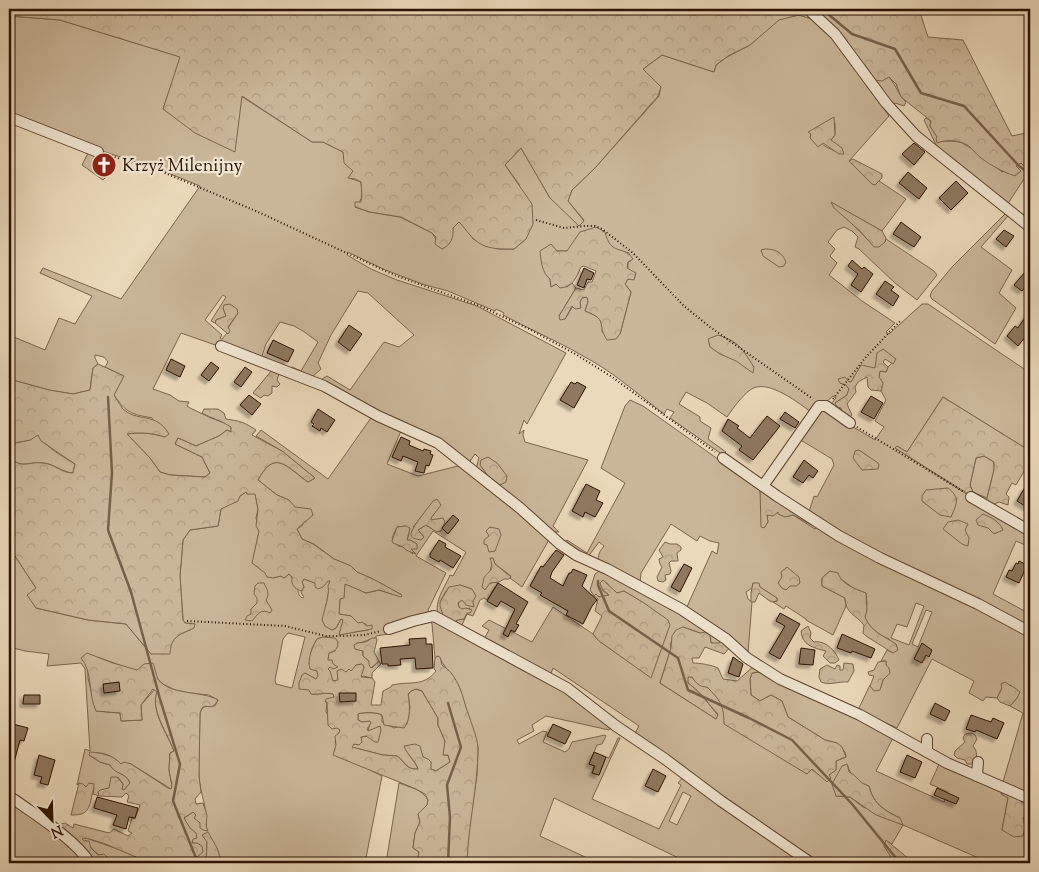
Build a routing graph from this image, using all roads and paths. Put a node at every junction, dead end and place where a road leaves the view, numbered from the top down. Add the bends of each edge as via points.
1 (808, 9) edge
2 (9, 117) edge
3 (98, 152) joint
4 (536, 220) dead end
5 (1030, 227) edge
6 (901, 320) dead end
7 (221, 346) dead end
8 (824, 406) junction
9 (850, 423) joint
10 (723, 458) joint
11 (764, 486) junction
12 (971, 497) joint
13 (1030, 531) edge
14 (187, 621) dead end
15 (389, 629) joint
16 (1030, 632) edge
17 (927, 739) dead end
18 (927, 752) junction
19 (978, 762) dead end
20 (977, 776) junction
21 (9, 796) edge
22 (1030, 799) edge
23 (90, 863) edge
24 (811, 863) edge

1 - 5 street via 835,34 886,103 916,136
2 - 3 street
3 - 10 path via 160,171 394,275 480,306 529,329 612,377
4 - 8 path via 564,228 590,226 602,229 633,254 684,306
6 - 8 path
7 - 18 street via 324,386 378,416 438,443 576,555 679,607 758,666 848,707 909,746
8 - 9 street
8 - 11 street via 819,406
9 - 12 path
10 - 11 street
11 - 16 street via 880,558
12 - 13 street
14 - 15 path via 285,626 326,636 364,635
15 - 24 street via 434,616 558,684
17 - 18 street
18 - 20 street
19 - 20 street
20 - 22 street
21 - 23 street via 50,825

